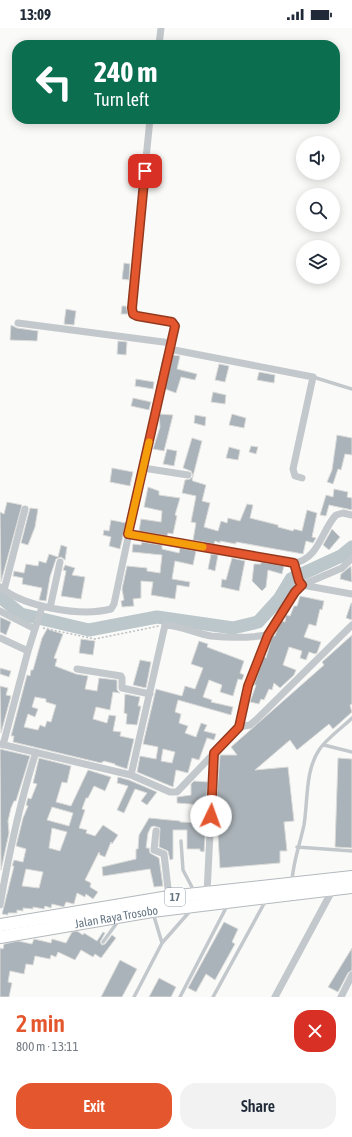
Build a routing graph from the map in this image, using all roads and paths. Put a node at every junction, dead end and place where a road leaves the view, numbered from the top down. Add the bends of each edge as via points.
1 (161, 28) edge
2 (160, 40) edge
3 (150, 124) edge
4 (18, 323) dead end
5 (170, 346) junction
6 (314, 377) junction
7 (352, 389) edge
8 (143, 468) junction
9 (188, 476) dead end
10 (302, 478) dead end
11 (25, 509) dead end
12 (352, 515) edge
13 (128, 534) junction
14 (352, 558) edge
15 (60, 562) dead end
16 (295, 565) junction
17 (300, 583) junction
18 (2, 589) edge
19 (352, 594) edge
20 (44, 608) junction
21 (0, 611) edge
22 (166, 625) junction
23 (352, 625) edge
24 (35, 627) junction
25 (268, 635) junction
26 (0, 638) edge
27 (28, 651) junction
28 (77, 669) dead end
29 (150, 694) junction
30 (352, 718) edge
31 (239, 727) junction
32 (1, 745) edge
33 (324, 745) junction
34 (36, 752) junction
35 (352, 752) edge
36 (214, 753) junction
37 (131, 776) junction
38 (156, 831) dead end
39 (181, 841) dead end
40 (298, 847) junction
41 (352, 851) edge
42 (352, 877) edge
43 (292, 884) junction
44 (352, 887) edge
45 (332, 889) junction
46 (268, 896) junction
47 (169, 897) junction
48 (199, 898) junction
49 (229, 901) junction
50 (0, 905) edge
51 (149, 906) junction
52 (121, 916) junction
53 (0, 925) edge
54 (0, 937) edge
55 (103, 942) dead end
56 (162, 943) junction
57 (352, 975) edge
58 (134, 997) edge
59 (180, 997) edge
60 (213, 997) edge
61 (275, 997) edge
62 (340, 997) edge

1 - 2 street
3 - 5 street via 132,308 133,314 141,318 174,323
4 - 5 street
5 - 6 street
5 - 8 street
6 - 7 lane
6 - 10 street via 293,469 295,476
8 - 9 street
8 - 13 street
11 - 18 street
12 - 16 street via 336,515 310,556
13 - 16 street
13 - 20 street via 112,608 101,612 88,612
14 - 17 street via 342,568
15 - 20 street
16 - 17 street
17 - 19 street
17 - 25 street
18 - 20 street
20 - 24 street
21 - 24 street
22 - 24 path via 95,639
22 - 25 street via 211,636 240,638
22 - 29 street
23 - 31 street via 256,720 250,725
24 - 27 street
25 - 31 street via 248,686
26 - 27 street
27 - 32 street
28 - 29 street via 121,676 122,688
29 - 37 street
30 - 33 lane
31 - 36 street
32 - 34 street
33 - 35 lane
33 - 40 lane via 319,750 310,776
34 - 37 street
34 - 50 street via 8,858
36 - 37 street via 176,793
36 - 48 street
38 - 47 street via 154,850 164,854
39 - 48 lane via 183,870
40 - 41 lane
40 - 43 lane
42 - 43 highway, Jalan Raya Trosobo / 17
43 - 48 highway, Jalan Raya Trosobo / 17
44 - 45 highway, Jalan Raya Trosobo / 17
45 - 46 highway, Jalan Raya Trosobo / 17
45 - 61 street
46 - 49 highway, Jalan Raya Trosobo / 17
46 - 60 lane
47 - 48 highway, Jalan Raya Trosobo / 17
47 - 51 highway, Jalan Raya Trosobo / 17
48 - 49 highway, Jalan Raya Trosobo / 17
48 - 51 highway, Jalan Raya Trosobo / 17
48 - 56 lane
49 - 59 lane
51 - 52 highway, Jalan Raya Trosobo / 17
51 - 53 highway, Jalan Raya Trosobo / 17
51 - 56 lane
52 - 54 highway, Jalan Raya Trosobo / 17
52 - 55 lane
56 - 58 lane
57 - 62 street

